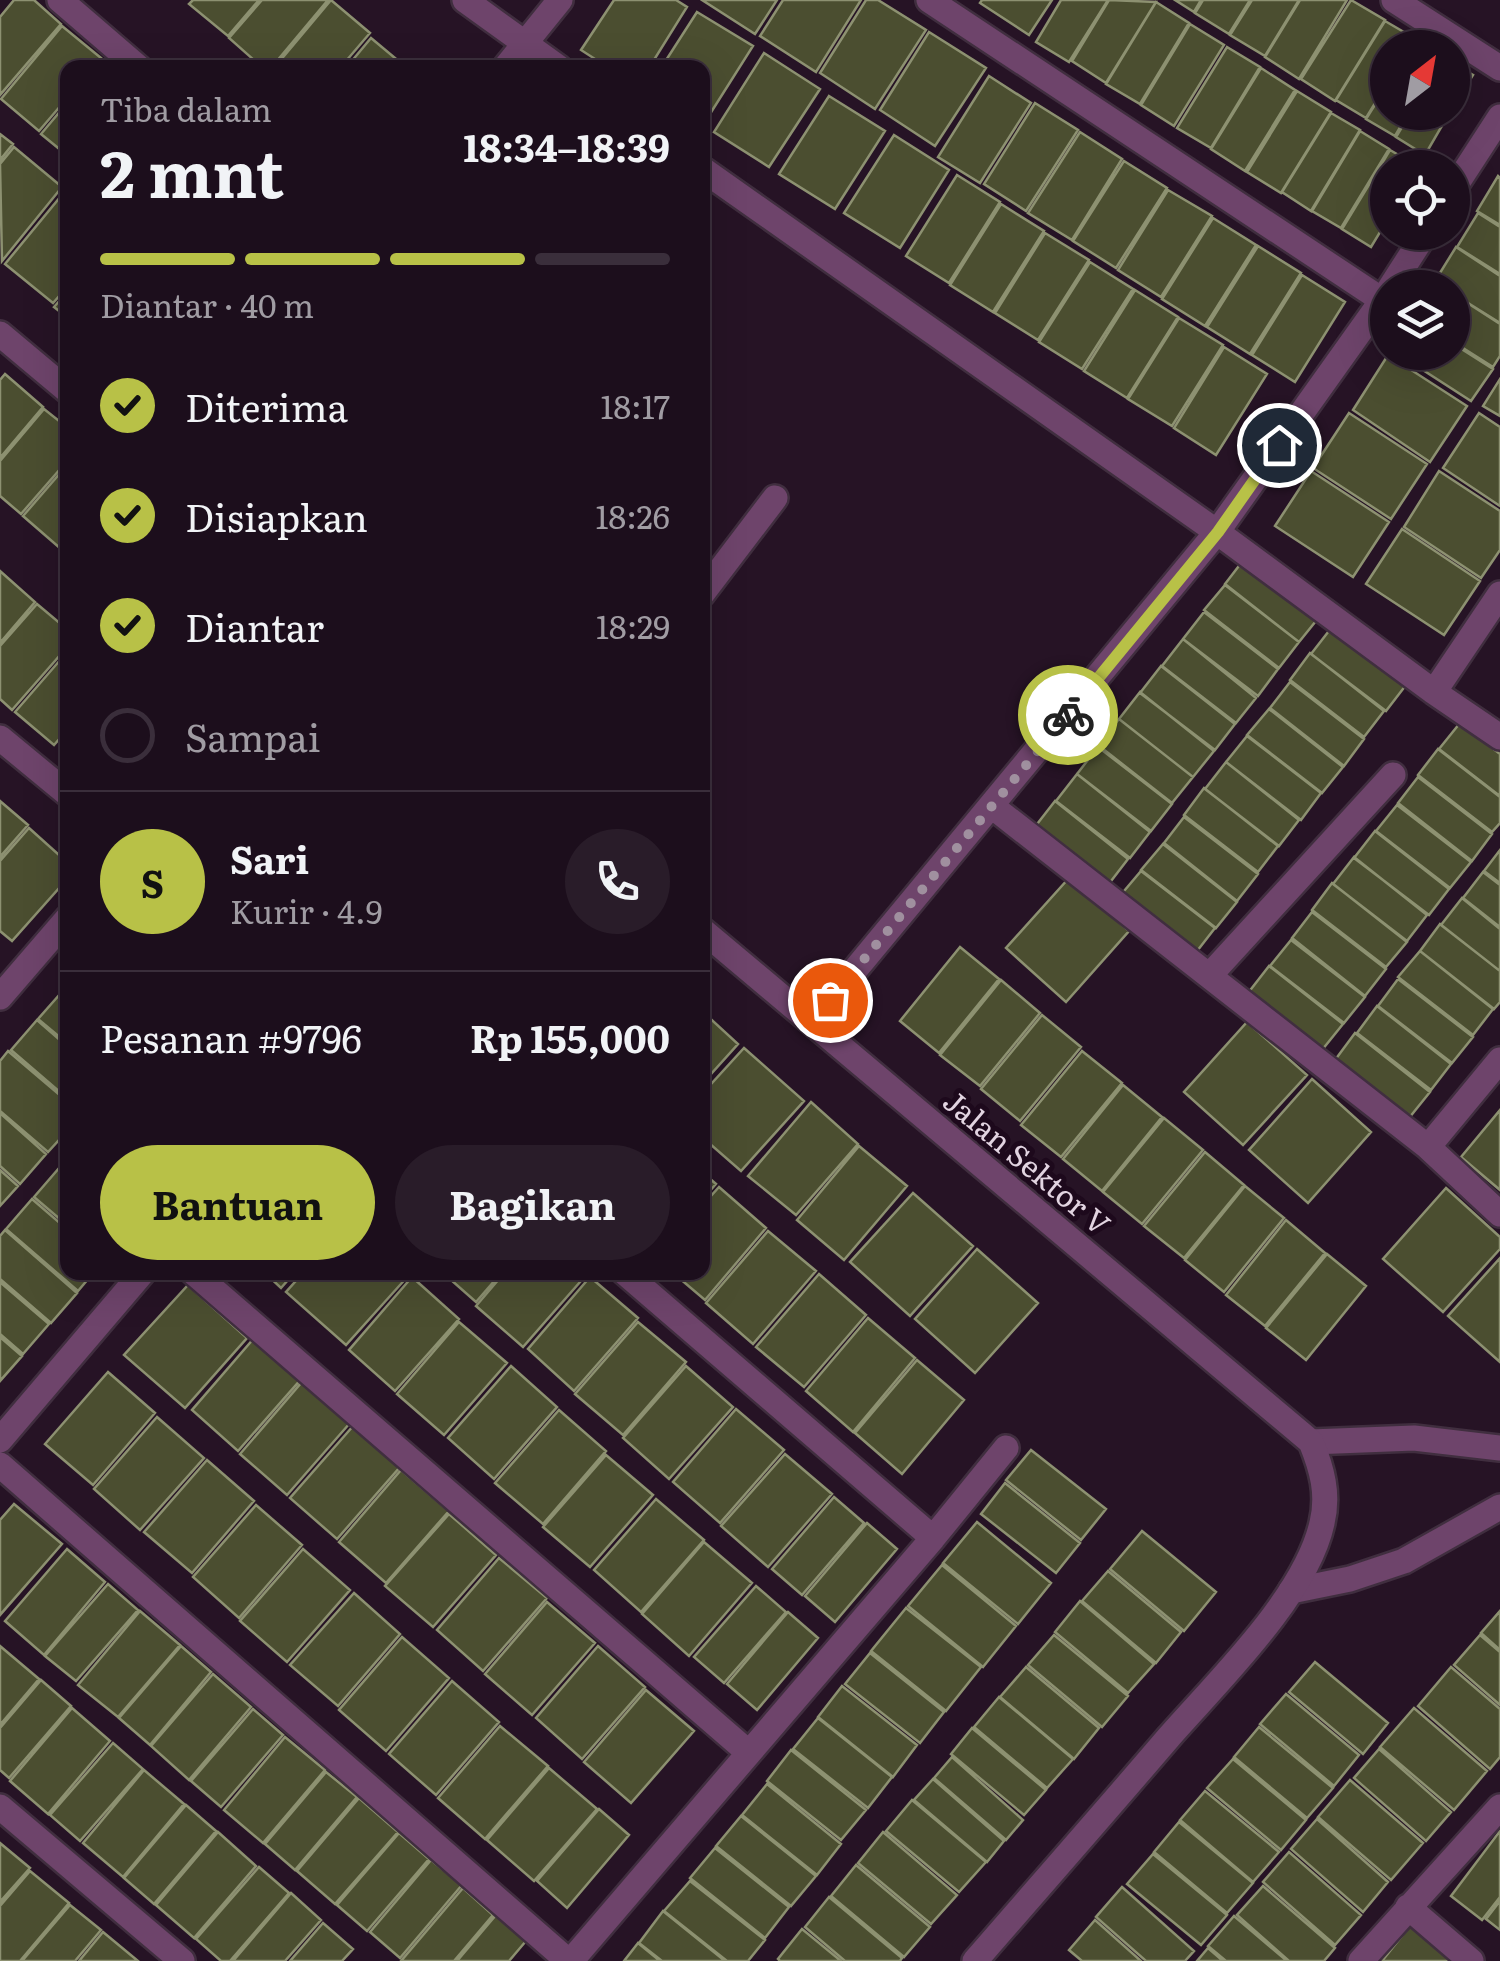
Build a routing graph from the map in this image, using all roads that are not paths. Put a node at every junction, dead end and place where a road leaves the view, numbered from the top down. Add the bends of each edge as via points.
1 (60, 0) edge
2 (465, 0) edge
3 (560, 0) edge
4 (929, 0) edge
5 (1394, 0) edge
6 (525, 43) junction
7 (129, 60) edge
8 (511, 60) edge
9 (548, 60) edge
10 (1500, 68) edge
11 (1500, 117) edge
12 (1470, 163) edge
13 (710, 175) edge
14 (1370, 282) edge
15 (1370, 317) edge
16 (0, 334) edge
17 (60, 383) edge
18 (775, 498) dead end
19 (1218, 532) junction
20 (710, 583) edge
21 (1500, 594) edge
22 (1434, 692) junction
23 (1500, 737) edge
24 (0, 738) edge
25 (1393, 775) dead end
26 (60, 787) edge
27 (993, 806) junction
28 (60, 927) edge
29 (710, 937) edge
30 (1210, 974) junction
31 (0, 997) edge
32 (812, 1022) junction
33 (1500, 1060) edge
34 (1428, 1146) junction
35 (1500, 1214) edge
36 (136, 1280) edge
37 (203, 1280) edge
38 (633, 1280) edge
39 (0, 1440) edge
40 (1311, 1442) junction
41 (1006, 1448) dead end
42 (1500, 1448) edge
43 (0, 1465) edge
44 (1500, 1506) edge
45 (933, 1538) junction
46 (1291, 1591) junction
47 (749, 1753) junction
48 (0, 1807) edge
49 (1500, 1807) edge
50 (1408, 1907) junction
51 (182, 1961) edge
52 (569, 1961) edge
53 (976, 1961) edge
54 (1362, 1961) edge
55 (1472, 1961) edge

1 - 7 street
2 - 6 street
3 - 6 street
4 - 14 street
5 - 10 street
6 - 8 street
6 - 9 street
11 - 12 street
13 - 19 street
15 - 19 street
16 - 17 street
18 - 20 street
19 - 22 street
19 - 27 street
21 - 22 street
22 - 23 street
24 - 26 street
25 - 30 street
27 - 30 street
27 - 32 street
28 - 31 street
29 - 32 street, Jalan Sektor V
30 - 34 street
32 - 40 street, Jalan Sektor V
33 - 34 street
34 - 35 street
36 - 39 street
37 - 47 street
38 - 45 street
40 - 42 street via 1414,1438
40 - 46 street via 1325,1502 1313,1552
41 - 45 street
43 - 52 street
44 - 46 street via 1404,1561
45 - 47 street
46 - 53 street
47 - 52 street
48 - 51 street
49 - 50 street
50 - 54 street
50 - 55 street

